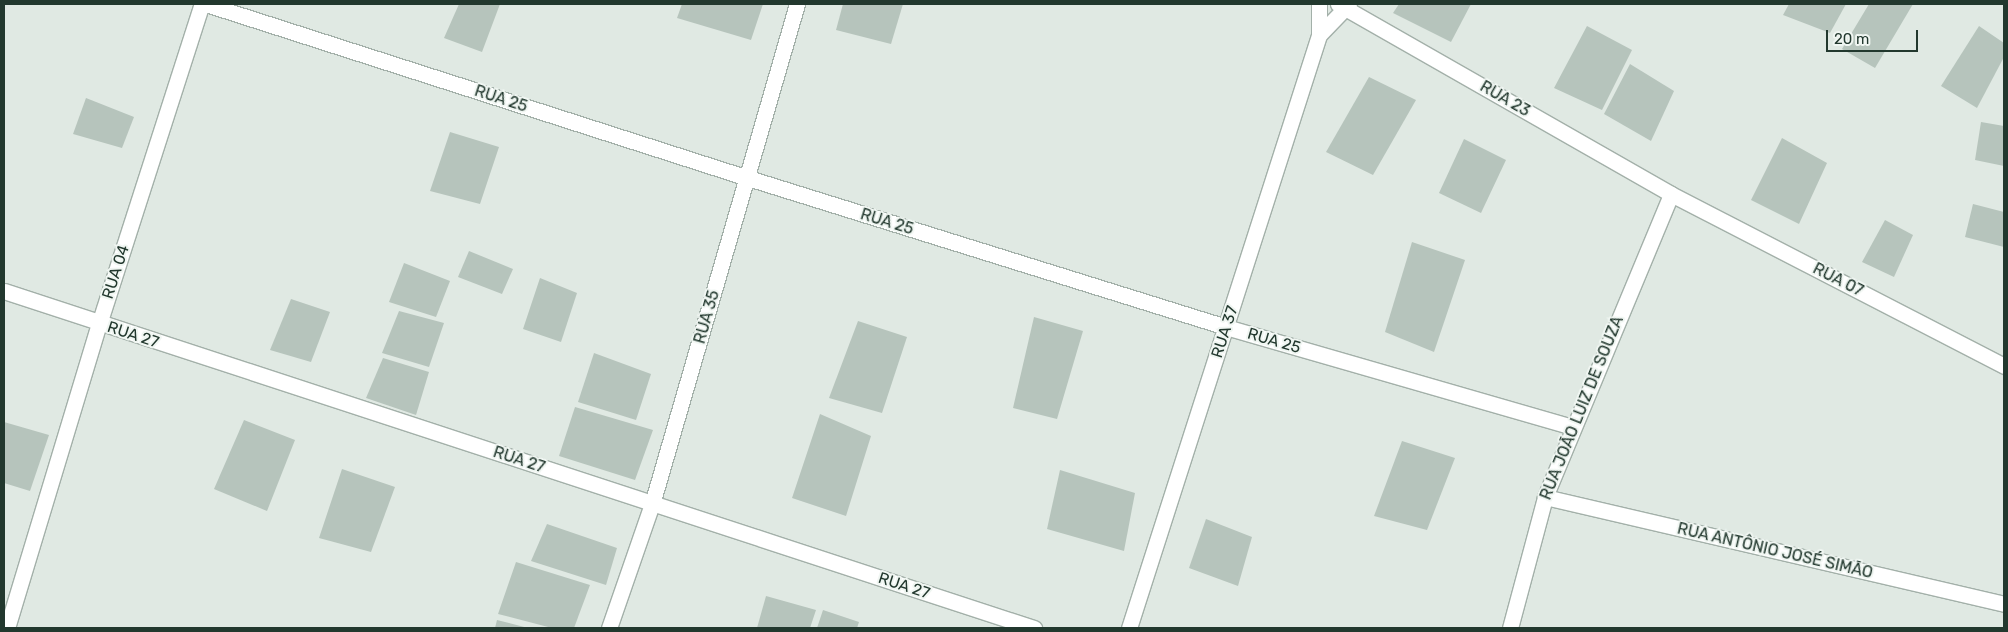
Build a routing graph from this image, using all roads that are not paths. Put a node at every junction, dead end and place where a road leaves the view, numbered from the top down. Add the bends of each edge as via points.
1 (204, 4) edge
2 (797, 4) edge
3 (1319, 4) edge
4 (1345, 5) edge
5 (1319, 35) junction
6 (748, 178) junction
7 (1671, 194) junction
8 (4, 291) edge
9 (99, 324) junction
10 (1226, 327) junction
11 (2004, 366) edge
12 (1572, 427) junction
13 (1545, 497) junction
14 (652, 504) junction
15 (2004, 604) edge
16 (7, 628) edge
17 (609, 628) edge
18 (1034, 628) edge
19 (1129, 628) edge
20 (1510, 628) edge

1 - 6 street, RUA 25
1 - 9 street, RUA 04
2 - 6 street, RUA 35
3 - 5 street, RUA 37
4 - 5 street, RUA 37
4 - 7 street, RUA 23
5 - 10 street, RUA 37
6 - 10 street, RUA 25
6 - 14 street, RUA 35
7 - 11 street, RUA 07
7 - 12 street, RUA JOÃO LUIZ DE SOUZA
8 - 9 street, RUA 27
9 - 14 street, RUA 27
9 - 16 street, RUA 04
10 - 12 street, RUA 25
10 - 19 street, RUA 37
12 - 13 street, RUA JOÃO LUIZ DE SOUZA
13 - 15 street, RUA ANTÔNIO JOSÉ SIMÃO
13 - 20 street, RUA JOÃO LUIZ DE SOUZA
14 - 17 street, RUA 35
14 - 18 street, RUA 27

